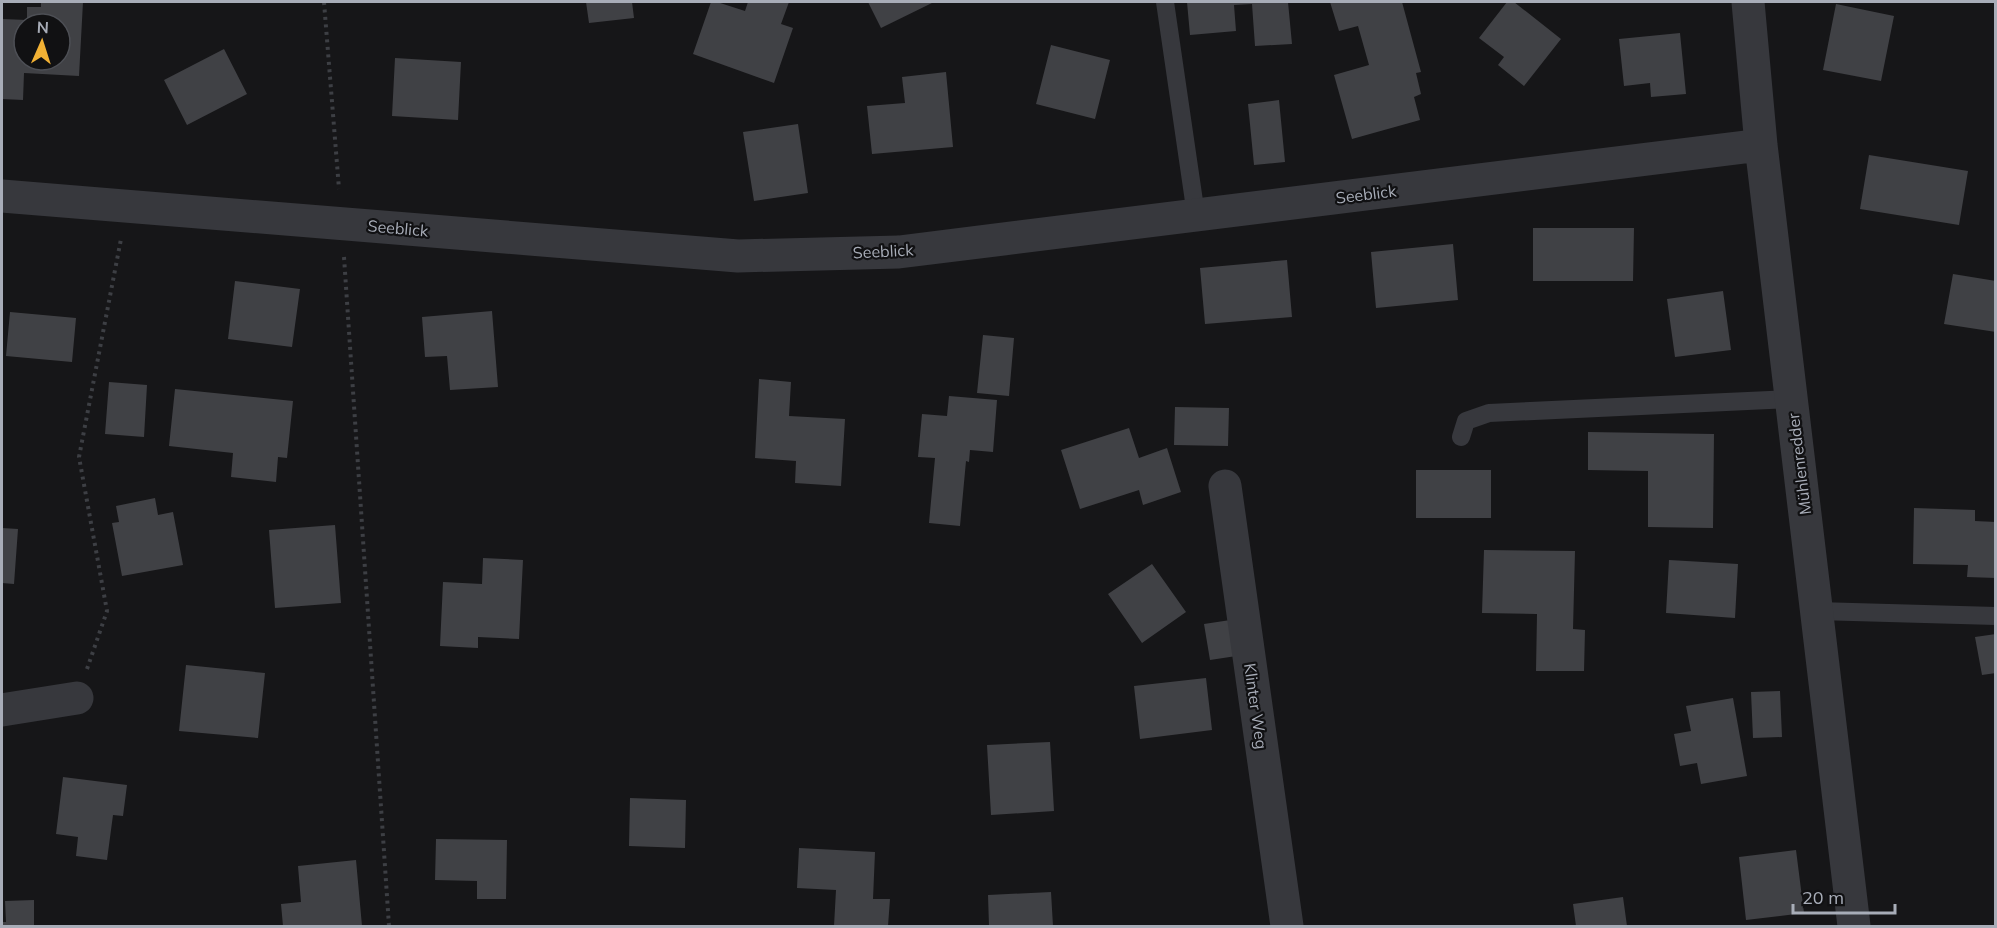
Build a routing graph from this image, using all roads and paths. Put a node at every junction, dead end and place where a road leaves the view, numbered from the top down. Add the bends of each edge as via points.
1 (324, 2) edge
2 (1165, 2) edge
3 (1748, 2) edge
4 (1761, 145) junction
5 (2, 196) edge
6 (128, 206) junction
7 (1196, 215) junction
8 (342, 224) junction
9 (1791, 399) junction
10 (1461, 437) dead end
11 (1225, 486) dead end
12 (1817, 611) junction
13 (1995, 616) edge
14 (77, 698) joint
15 (2, 710) edge
16 (389, 927) edge
17 (1287, 927) edge
18 (1854, 927) edge

1 - 8 path
2 - 7 lane
3 - 4 street, Mühlenredder
4 - 7 street, Seeblick
4 - 9 street, Mühlenredder
5 - 6 street, Seeblick
6 - 8 street, Seeblick
6 - 14 path via 79,457 107,612
7 - 8 street, Seeblick via 899,252 738,256
8 - 16 path
9 - 10 lane via 1489,413 1466,421
9 - 12 street, Mühlenredder
11 - 17 street, Klinter Weg
12 - 13 lane
12 - 18 street, Mühlenredder
14 - 15 street

